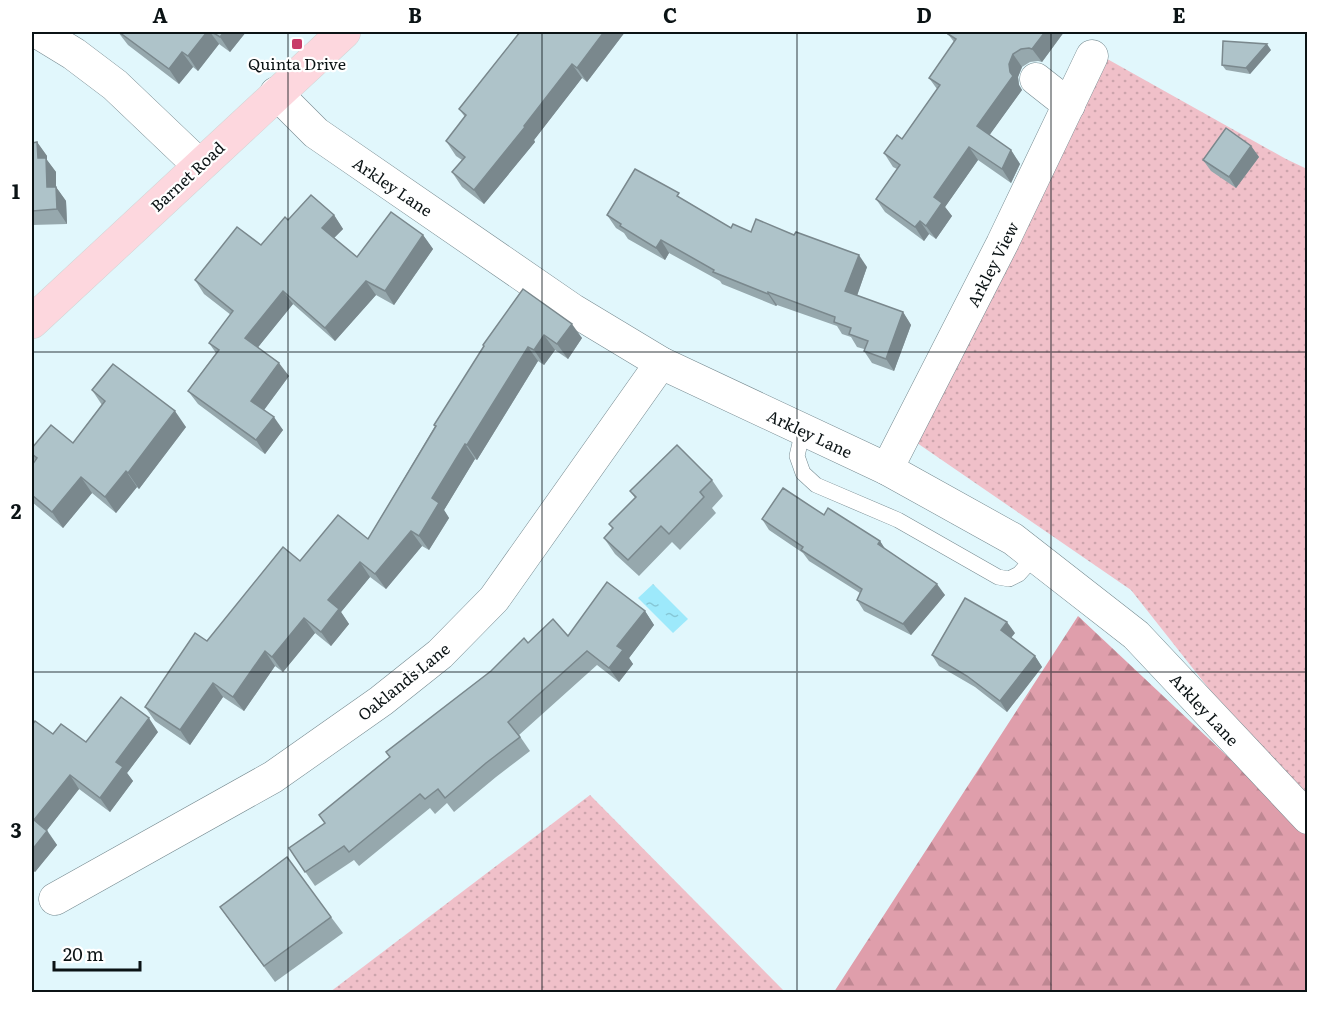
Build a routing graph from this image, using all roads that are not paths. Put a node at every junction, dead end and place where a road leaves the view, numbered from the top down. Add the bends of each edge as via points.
1 (38, 32) edge
2 (344, 32) edge
3 (1092, 56) dead end
4 (1036, 79) dead end
5 (276, 93) junction
6 (1068, 105) junction
7 (199, 165) junction
8 (32, 322) edge
9 (661, 363) junction
10 (803, 430) junction
11 (887, 469) junction
12 (1035, 556) junction
13 (1308, 818) edge
14 (55, 899) dead end

1 - 7 street via 115,85
2 - 5 main road, Barnet Road
3 - 6 street, Arkley View
4 - 6 street
5 - 7 main road, Barnet Road
5 - 9 street, Arkley Lane via 316,133 573,310
6 - 11 street, Arkley View
7 - 8 main road, Barnet Road
9 - 10 street, Arkley Lane
9 - 14 street, Oaklands Lane via 494,599 440,654 273,777
10 - 11 street, Arkley Lane
10 - 12 lane via 797,456 803,473 816,485 898,520 998,577 1009,579 1019,574
11 - 12 street, Arkley Lane
12 - 13 street, Arkley Lane via 1136,635

